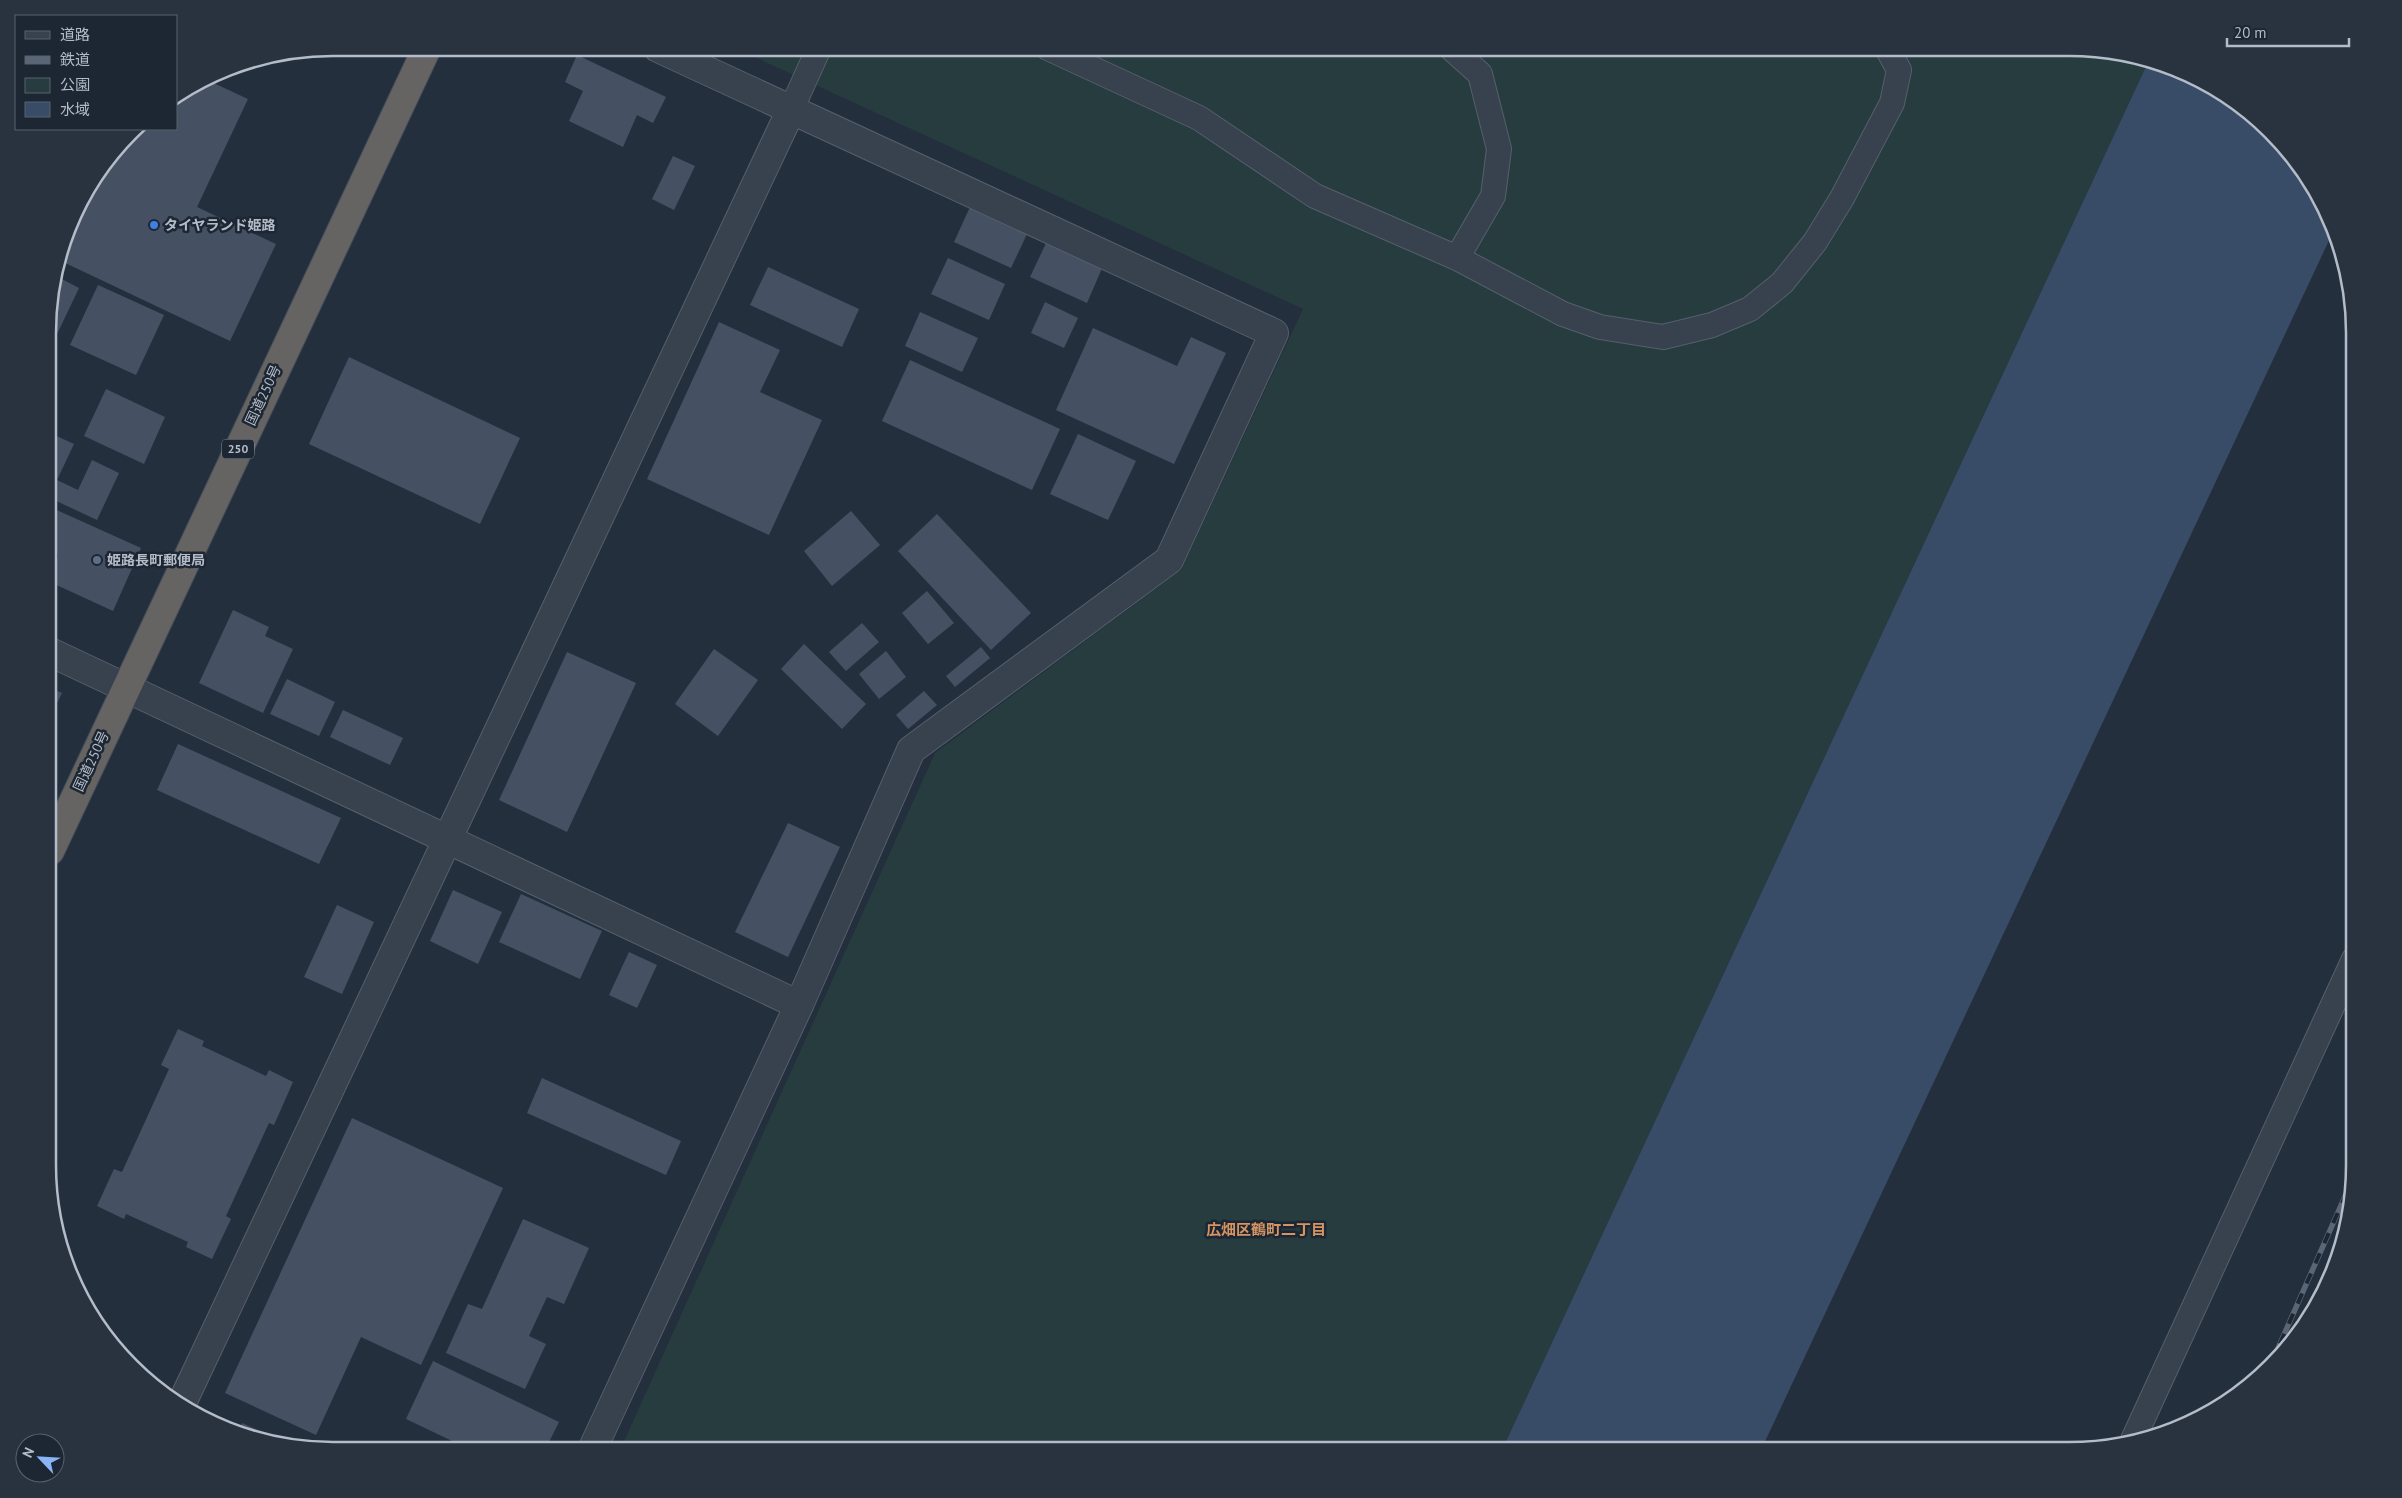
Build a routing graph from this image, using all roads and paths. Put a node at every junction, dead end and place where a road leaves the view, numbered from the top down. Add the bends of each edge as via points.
1 (423, 56) edge
2 (675, 56) edge
3 (816, 56) edge
4 (1065, 56) edge
5 (1460, 56) edge
6 (1892, 56) edge
7 (791, 110) junction
8 (1457, 258) junction
9 (56, 655) edge
10 (126, 687) junction
11 (56, 838) edge
12 (447, 839) junction
13 (2346, 976) edge
14 (798, 1005) junction
15 (184, 1398) edge
16 (2136, 1433) edge
17 (596, 1442) edge

1 - 10 highway, 国道250号 / 250
2 - 7 street
3 - 7 lane
4 - 8 lane via 1199,118 1315,196
5 - 8 lane via 1480,74 1499,149 1493,196
6 - 8 lane via 1899,70 1892,103 1842,198 1815,242 1782,283 1750,309 1712,325 1663,337 1600,327 1563,314
7 - 12 street
7 - 14 street via 1274,333 1169,560 911,750
9 - 10 street
10 - 11 highway, 国道250号 / 250
10 - 12 street
12 - 14 street
12 - 15 street
13 - 16 lane
14 - 17 street

